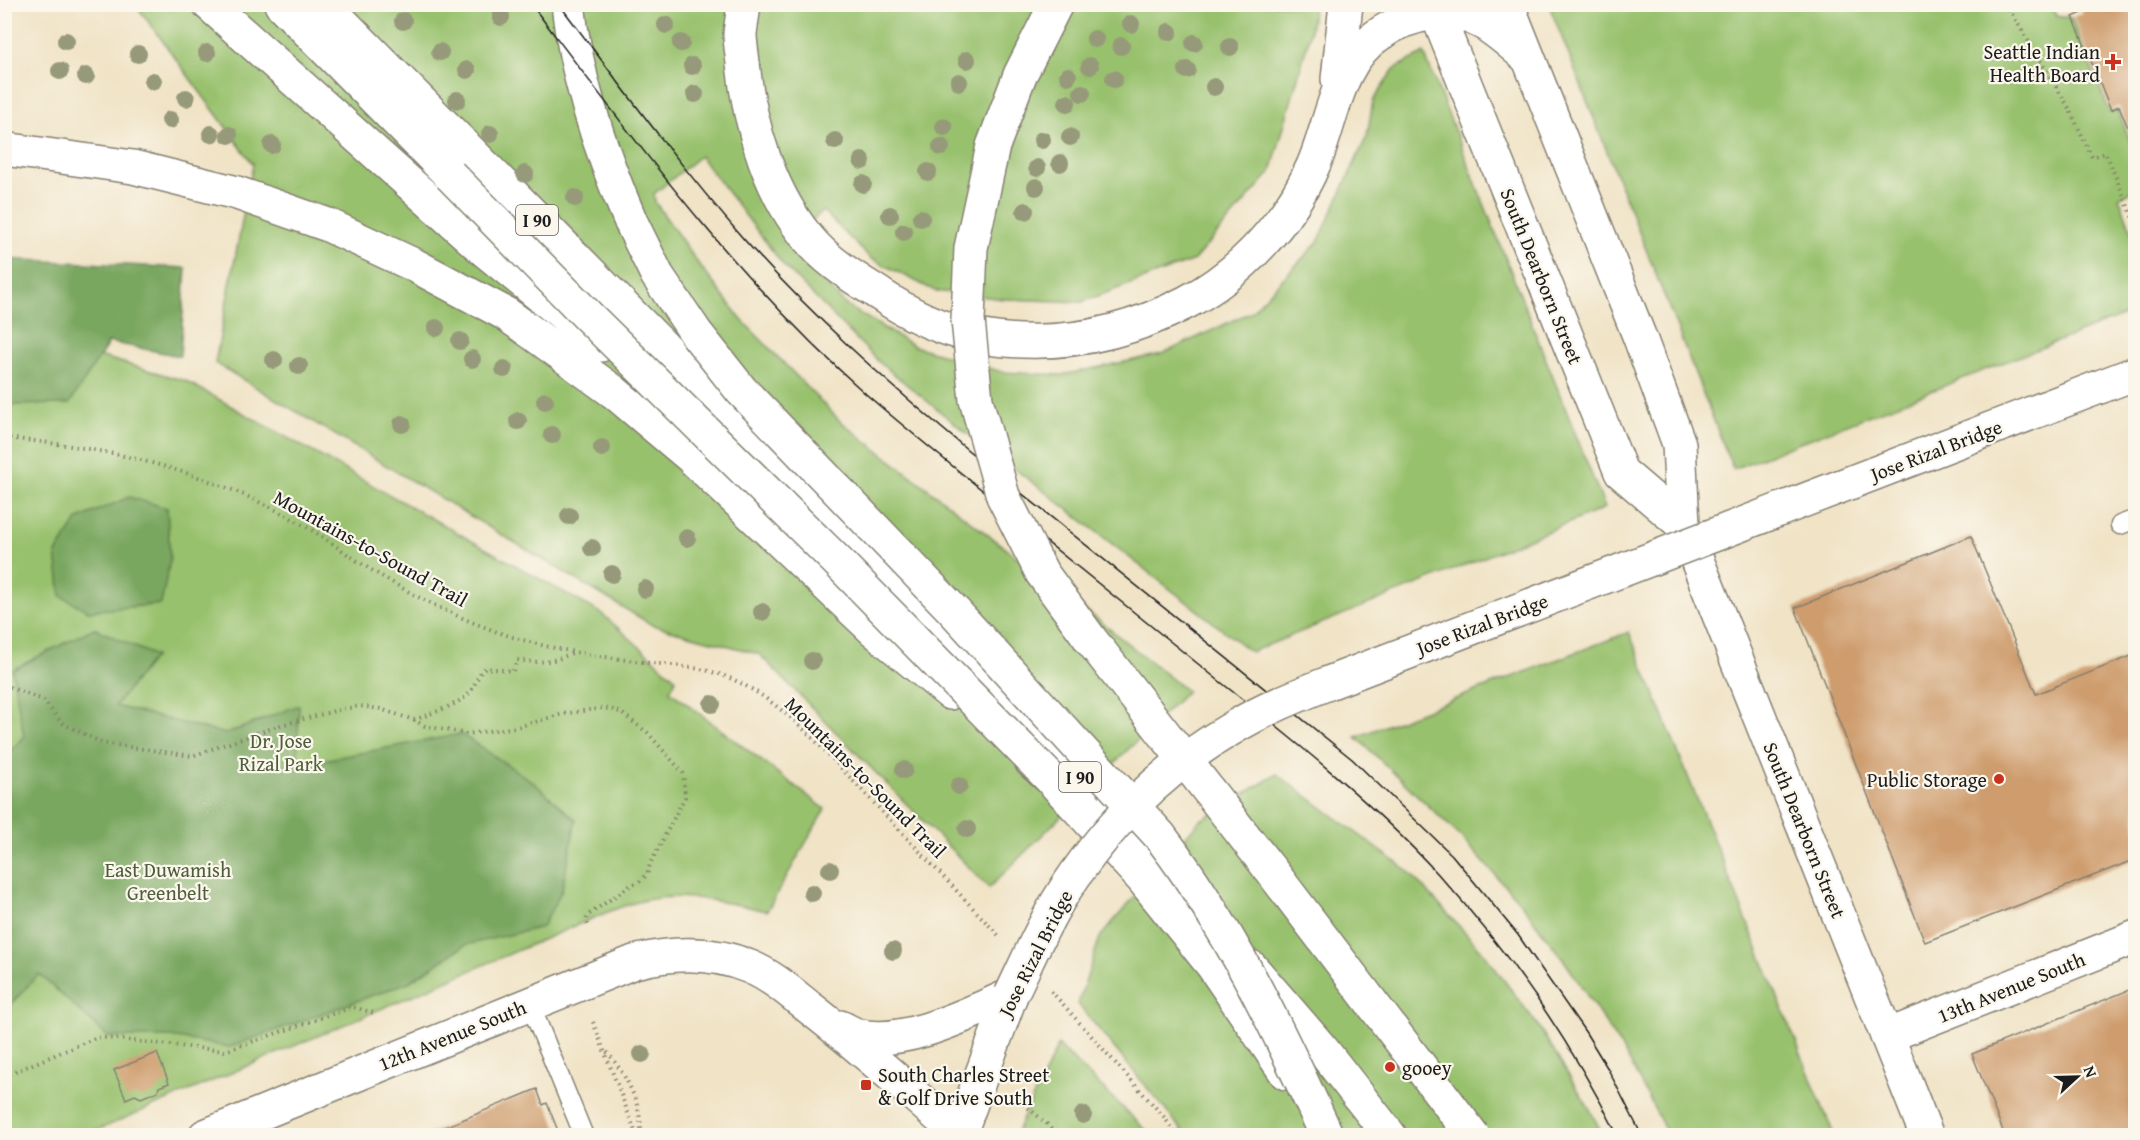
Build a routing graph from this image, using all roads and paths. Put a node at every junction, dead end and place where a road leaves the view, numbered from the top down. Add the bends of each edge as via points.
1 (209, 4) edge
2 (281, 4) edge
3 (324, 4) edge
4 (568, 4) edge
5 (744, 4) edge
6 (1056, 4) edge
7 (1346, 4) edge
8 (1507, 4) edge
9 (2006, 4) edge
10 (1435, 9) edge
11 (1528, 57) junction
12 (1336, 102) junction
13 (4, 149) edge
14 (2136, 226) edge
15 (2136, 373) edge
16 (751, 436) junction
17 (4, 438) edge
18 (1683, 525) junction
19 (573, 653) junction
20 (4, 686) edge
21 (414, 720) junction
22 (1051, 779) junction
23 (589, 927) dead end
24 (2136, 937) edge
25 (1004, 941) dead end
26 (1044, 984) dead end
27 (1011, 995) junction
28 (530, 1004) junction
29 (374, 1013) dead end
30 (827, 1021) junction
31 (593, 1022) dead end
32 (1887, 1036) junction
33 (603, 1048) junction
34 (4, 1076) edge
35 (1020, 1100) dead end
36 (218, 1133) edge
37 (579, 1134) edge
38 (960, 1135) edge
39 (639, 1136) edge
40 (1057, 1136) edge
41 (1177, 1136) edge
42 (1325, 1136) edge
43 (1390, 1136) edge
44 (1473, 1136) edge
45 (1927, 1136) edge

1 - 16 main road, bridge via 483,249 611,354
2 - 22 main road, I 90, bridge
3 - 16 main road, I 90
4 - 42 main road, bridge via 587,102 614,183 657,275 741,390 953,610 1160,836 1207,901 1250,974
5 - 12 main road via 740,36 746,95 758,144 796,220 815,246 886,299 925,321 969,335 1014,341 1083,339 1128,328 1190,300 1228,274 1262,243 1290,207 1313,167
6 - 44 main road, bridge via 1020,75 993,146 971,248 968,320 976,400 1003,496 1042,573 1091,640
7 - 12 main road
8 - 11 main road, South Dearborn Street
9 - 14 path via 2069,108 2092,157 2106,153
10 - 11 main road via 1480,21
10 - 12 main road via 1402,21 1365,45 1348,69
10 - 18 main road, South Dearborn Street via 1621,472
11 - 18 main road, South Dearborn Street via 1679,444
13 - 22 main road, bridge via 133,166 237,193 328,225 506,314 605,385 691,457 874,630
15 - 27 main road, Jose Rizal Bridge, bridge via 1331,682 1236,726 1156,783 1092,851 1052,911
16 - 43 main road, I 90, bridge via 1134,834 1321,1048
17 - 19 path, Mountains-to-Sound Trail via 57,442 188,472 309,528 426,601 486,628
18 - 32 main road, South Dearborn Street
19 - 21 path via 546,663 517,660 513,671 486,668 464,699
19 - 25 path, Mountains-to-Sound Trail via 700,669 751,688 811,736
20 - 21 path via 43,700 62,723 102,743 192,756 281,725 360,706
21 - 23 path via 467,734 517,727 563,714 610,709 648,733 679,766 685,797 647,875 588,915
22 - 42 main road, I 90 via 1142,878 1213,966 1280,1062
24 - 32 main road, 13th Avenue South
26 - 41 path
27 - 30 main road via 923,1031 887,1038 858,1035
27 - 38 main road, Jose Rizal Bridge
28 - 30 main road, 12th Avenue South via 634,962 656,956 704,955 727,959 772,978
28 - 36 main road, 12th Avenue South
28 - 37 lane
29 - 34 path via 353,1006 218,1052 98,1037
30 - 38 main road
31 - 33 path
32 - 45 main road, South Dearborn Street
33 - 39 path
33 - 39 path via 627,1079 638,1110
35 - 40 path

